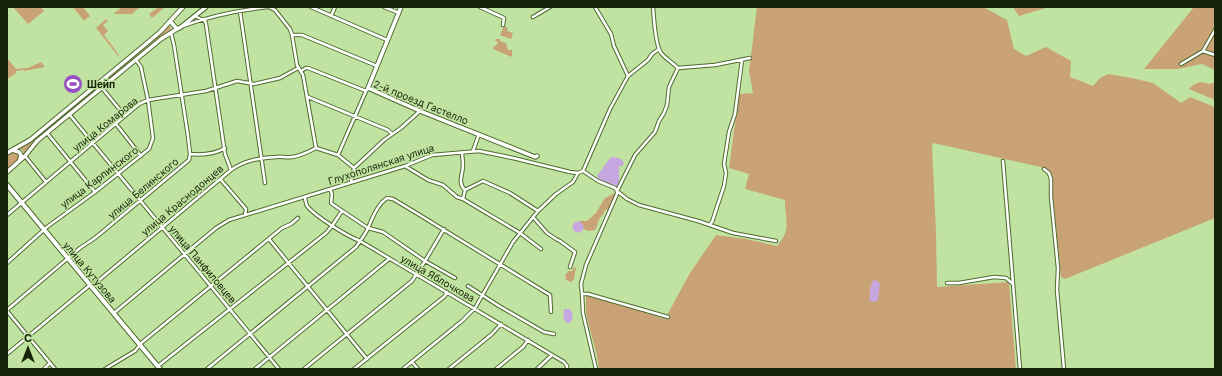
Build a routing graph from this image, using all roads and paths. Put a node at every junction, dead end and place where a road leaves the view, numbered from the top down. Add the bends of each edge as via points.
1 (183, 7) edge
2 (206, 7) edge
3 (269, 7) edge
4 (311, 7) edge
5 (334, 7) edge
6 (384, 7) edge
7 (401, 7) edge
8 (480, 7) edge
9 (550, 7) edge
10 (595, 7) edge
11 (653, 7) edge
12 (240, 11) junction
13 (398, 13) junction
14 (195, 16) junction
15 (331, 16) junction
16 (533, 17) dead end
17 (202, 19) junction
18 (170, 21) junction
19 (504, 25) dead end
20 (179, 28) junction
21 (1215, 30) edge
22 (170, 32) junction
23 (292, 35) junction
24 (388, 40) junction
25 (659, 48) junction
26 (1203, 51) junction
27 (1215, 55) edge
28 (750, 58) dead end
29 (136, 60) junction
30 (742, 60) junction
31 (1181, 64) dead end
32 (377, 66) junction
33 (298, 68) junction
34 (678, 68) junction
35 (301, 72) junction
36 (628, 76) junction
37 (250, 83) junction
38 (102, 88) junction
39 (216, 88) junction
40 (367, 89) junction
41 (181, 94) junction
42 (307, 97) junction
43 (148, 100) junction
44 (420, 111) junction
45 (69, 114) junction
46 (125, 116) junction
47 (354, 116) junction
48 (116, 124) junction
49 (47, 133) junction
50 (392, 134) junction
51 (479, 134) junction
52 (94, 142) junction
53 (18, 147) junction
54 (225, 148) junction
55 (316, 148) junction
56 (12, 150) junction
57 (473, 151) junction
58 (462, 152) junction
59 (7, 153) edge
60 (190, 154) junction
61 (338, 155) junction
62 (25, 156) junction
63 (141, 156) junction
64 (537, 156) dead end
65 (262, 158) junction
66 (20, 161) junction
67 (71, 161) junction
68 (1003, 161) dead end
69 (405, 166) junction
70 (354, 168) junction
71 (1044, 169) dead end
72 (231, 170) junction
73 (583, 171) junction
74 (7, 172) edge
75 (119, 172) junction
76 (578, 173) junction
77 (221, 179) junction
78 (46, 182) junction
79 (265, 183) dead end
80 (351, 183) junction
81 (7, 185) edge
82 (330, 189) junction
83 (465, 190) junction
84 (616, 190) junction
85 (95, 192) junction
86 (305, 197) junction
87 (463, 199) junction
88 (141, 200) junction
89 (21, 202) junction
90 (342, 211) junction
91 (538, 212) junction
92 (7, 214) edge
93 (244, 216) junction
94 (533, 217) junction
95 (298, 218) dead end
96 (710, 224) junction
97 (332, 226) junction
98 (162, 227) junction
99 (368, 228) junction
100 (444, 229) junction
101 (44, 230) junction
102 (520, 233) junction
103 (269, 239) junction
104 (360, 241) junction
105 (776, 241) dead end
106 (542, 249) dead end
107 (185, 254) junction
108 (68, 258) junction
109 (389, 259) junction
110 (425, 262) junction
111 (7, 263) edge
112 (289, 263) junction
113 (500, 264) junction
114 (570, 267) dead end
115 (416, 275) junction
116 (455, 278) dead end
117 (947, 283) dead end
118 (1014, 285) junction
119 (91, 286) junction
120 (211, 286) junction
121 (308, 286) junction
122 (468, 286) dead end
123 (447, 292) junction
124 (482, 294) junction
125 (582, 294) junction
126 (474, 308) junction
127 (231, 309) junction
128 (327, 310) junction
129 (7, 311) edge
130 (551, 312) dead end
131 (114, 313) junction
132 (668, 318) dead end
133 (501, 324) junction
134 (250, 332) junction
135 (554, 334) dead end
136 (346, 335) junction
137 (28, 337) junction
138 (528, 340) junction
139 (140, 344) junction
140 (7, 354) edge
141 (552, 355) junction
142 (270, 357) junction
143 (367, 359) junction
144 (412, 362) junction
145 (50, 363) junction
146 (159, 368) edge
147 (44, 369) edge
148 (55, 369) edge
149 (105, 369) edge
150 (207, 369) edge
151 (255, 369) edge
152 (279, 369) edge
153 (304, 369) edge
154 (354, 369) edge
155 (403, 369) edge
156 (418, 369) edge
157 (449, 369) edge
158 (496, 369) edge
159 (537, 369) edge
160 (567, 369) edge
161 (596, 369) edge
162 (1020, 369) edge
163 (1064, 369) edge

1 - 18 street
2 - 14 street
3 - 12 street
3 - 23 street via 286,23
4 - 15 street
5 - 15 street
6 - 13 street
7 - 13 street
8 - 19 street via 504,18
9 - 16 street
10 - 36 street via 611,34
11 - 25 street
12 - 17 street
12 - 37 street
13 - 24 street
14 - 17 street
14 - 20 street
15 - 24 street
17 - 20 street
17 - 39 street, улица Краснодонцев via 206,24
18 - 20 street
18 - 53 street via 147,43
20 - 22 street
21 - 26 street
22 - 29 street
22 - 41 street, улица Белинского
23 - 32 street via 302,35
23 - 33 street
24 - 32 street
25 - 34 street via 666,59
25 - 36 street
26 - 27 street
26 - 31 street
28 - 30 street
29 - 38 street
29 - 43 street, улица Карпинского via 141,67
30 - 34 street
30 - 96 street via 735,114 724,164 724,186
32 - 40 street
33 - 35 street
33 - 37 street, улица Комарова via 285,77
34 - 84 street via 669,87 668,105 655,132 635,155
35 - 40 street, 2-й проезд Гастелло via 308,68
35 - 42 street
36 - 73 street via 610,109
37 - 39 street, улица Комарова via 237,81
37 - 65 street
38 - 45 street
38 - 46 street
39 - 41 street, улица Комарова
39 - 54 street, улица Краснодонцев
40 - 44 street, 2-й проезд Гастелло
40 - 47 street
41 - 43 street, улица Комарова
41 - 60 street, улица Белинского
42 - 47 street
42 - 55 street
43 - 46 street, улица Комарова
43 - 63 street, улица Карпинского via 153,138 149,149
44 - 50 street
44 - 51 street, 2-й проезд Гастелло
45 - 49 street
45 - 52 street, улица Панфиловцев
46 - 48 street, улица Комарова
47 - 50 street
47 - 61 street
48 - 52 street, улица Комарова
48 - 63 street
49 - 62 street
49 - 67 street
50 - 70 street
51 - 57 street
51 - 64 street, 2-й проезд Гастелло
52 - 67 street, улица Комарова
52 - 75 street, улица Панфиловцев
53 - 56 street
53 - 62 street
54 - 60 street via 220,152
54 - 72 street, улица Краснодонцев
55 - 61 street
55 - 65 street via 291,158
56 - 59 street
56 - 66 street via 19,152
57 - 58 street, Глухополянская улица
57 - 76 street, Глухополянская улица
58 - 69 street, Глухополянская улица via 432,154
58 - 83 street via 460,181
60 - 88 street, улица Белинского via 187,162
61 - 70 street
62 - 66 street
62 - 78 street
63 - 75 street, улица Карпинского
65 - 72 street via 244,162
65 - 79 street
66 - 74 street
67 - 78 street, улица Комарова
67 - 85 street
68 - 118 street
69 - 80 street, Глухополянская улица
69 - 87 street via 428,180 443,185 456,197
70 - 80 street
71 - 163 street via 1051,179
72 - 77 street, улица Краснодонцев
73 - 76 street
73 - 84 street
75 - 85 street, улица Карпинского
75 - 88 street, улица Панфиловцев
76 - 91 street via 573,182
77 - 93 street via 246,209
77 - 98 street, улица Краснодонцев
78 - 89 street, улица Комарова
80 - 82 street, Глухополянская улица
81 - 89 main road, улица Кутузова
82 - 86 street, Глухополянская улица
82 - 90 street, улица Яблочкова via 331,203
83 - 87 street
83 - 91 street via 483,181 510,193
84 - 96 street via 627,200 639,205
84 - 125 street via 586,265 581,284
85 - 101 street, улица Карпинского
86 - 93 street, Глухополянская улица
86 - 97 street, улица Яблочкова via 307,205
87 - 102 street
88 - 98 street, улица Панфиловцев
88 - 108 street, улица Белинского
89 - 92 street, улица Комарова
89 - 101 main road, улица Кутузова
90 - 97 street
90 - 99 street, улица Яблочкова
91 - 94 street
93 - 107 street, Глухополянская улица via 229,220 216,228
94 - 102 street
94 - 114 street via 556,240 575,252
95 - 103 street
96 - 105 street via 733,233
97 - 104 street, улица Яблочкова
97 - 112 street
98 - 107 street, улица Панфиловцев
98 - 119 street, улица Краснодонцев
99 - 100 street via 374,214 387,198
99 - 104 street
99 - 110 street, улица Яблочкова via 383,232
100 - 110 street
100 - 113 street
101 - 108 main road, улица Кутузова
101 - 111 street, улица Карпинского
102 - 106 street
102 - 113 street
103 - 112 street
103 - 120 street
104 - 109 street, улица Яблочкова
104 - 121 street
107 - 120 street, улица Панфиловцев
107 - 131 street, Глухополянская улица
108 - 119 main road, улица Кутузова
108 - 129 street, улица Белинского
109 - 115 street, улица Яблочкова
109 - 128 street
110 - 115 street
110 - 116 street, улица Яблочкова
112 - 121 street
112 - 127 street
113 - 124 street
113 - 130 street via 550,295
115 - 123 street, улица Яблочкова
115 - 136 street
117 - 118 street via 994,277 1006,278
118 - 162 street
119 - 131 main road, улица Кутузова
119 - 137 street, улица Краснодонцев
120 - 127 street, улица Панфиловцев
120 - 139 street
121 - 128 street
121 - 134 street
122 - 124 street, улица Яблочкова
123 - 126 street, улица Яблочкова
123 - 143 street
124 - 126 street
124 - 135 street, улица Яблочкова via 544,332
125 - 132 street
125 - 161 street via 583,313
126 - 133 street, улица Яблочкова
126 - 144 street
127 - 134 street, улица Панфиловцев
127 - 146 street
128 - 136 street
128 - 142 street
129 - 137 street
131 - 139 main road, улица Кутузова
133 - 138 street, улица Яблочкова
133 - 157 street
134 - 142 street, улица Панфиловцев
134 - 150 street
136 - 143 street
136 - 153 street
137 - 140 street, улица Краснодонцев
137 - 145 street
138 - 141 street, улица Яблочкова
138 - 158 street
139 - 146 main road, улица Кутузова
139 - 149 street via 135,351
141 - 159 street
141 - 160 street, улица Яблочкова via 564,362
142 - 151 street
142 - 152 street, улица Панфиловцев
143 - 154 street
144 - 155 street
144 - 156 street
145 - 147 street
145 - 148 street

